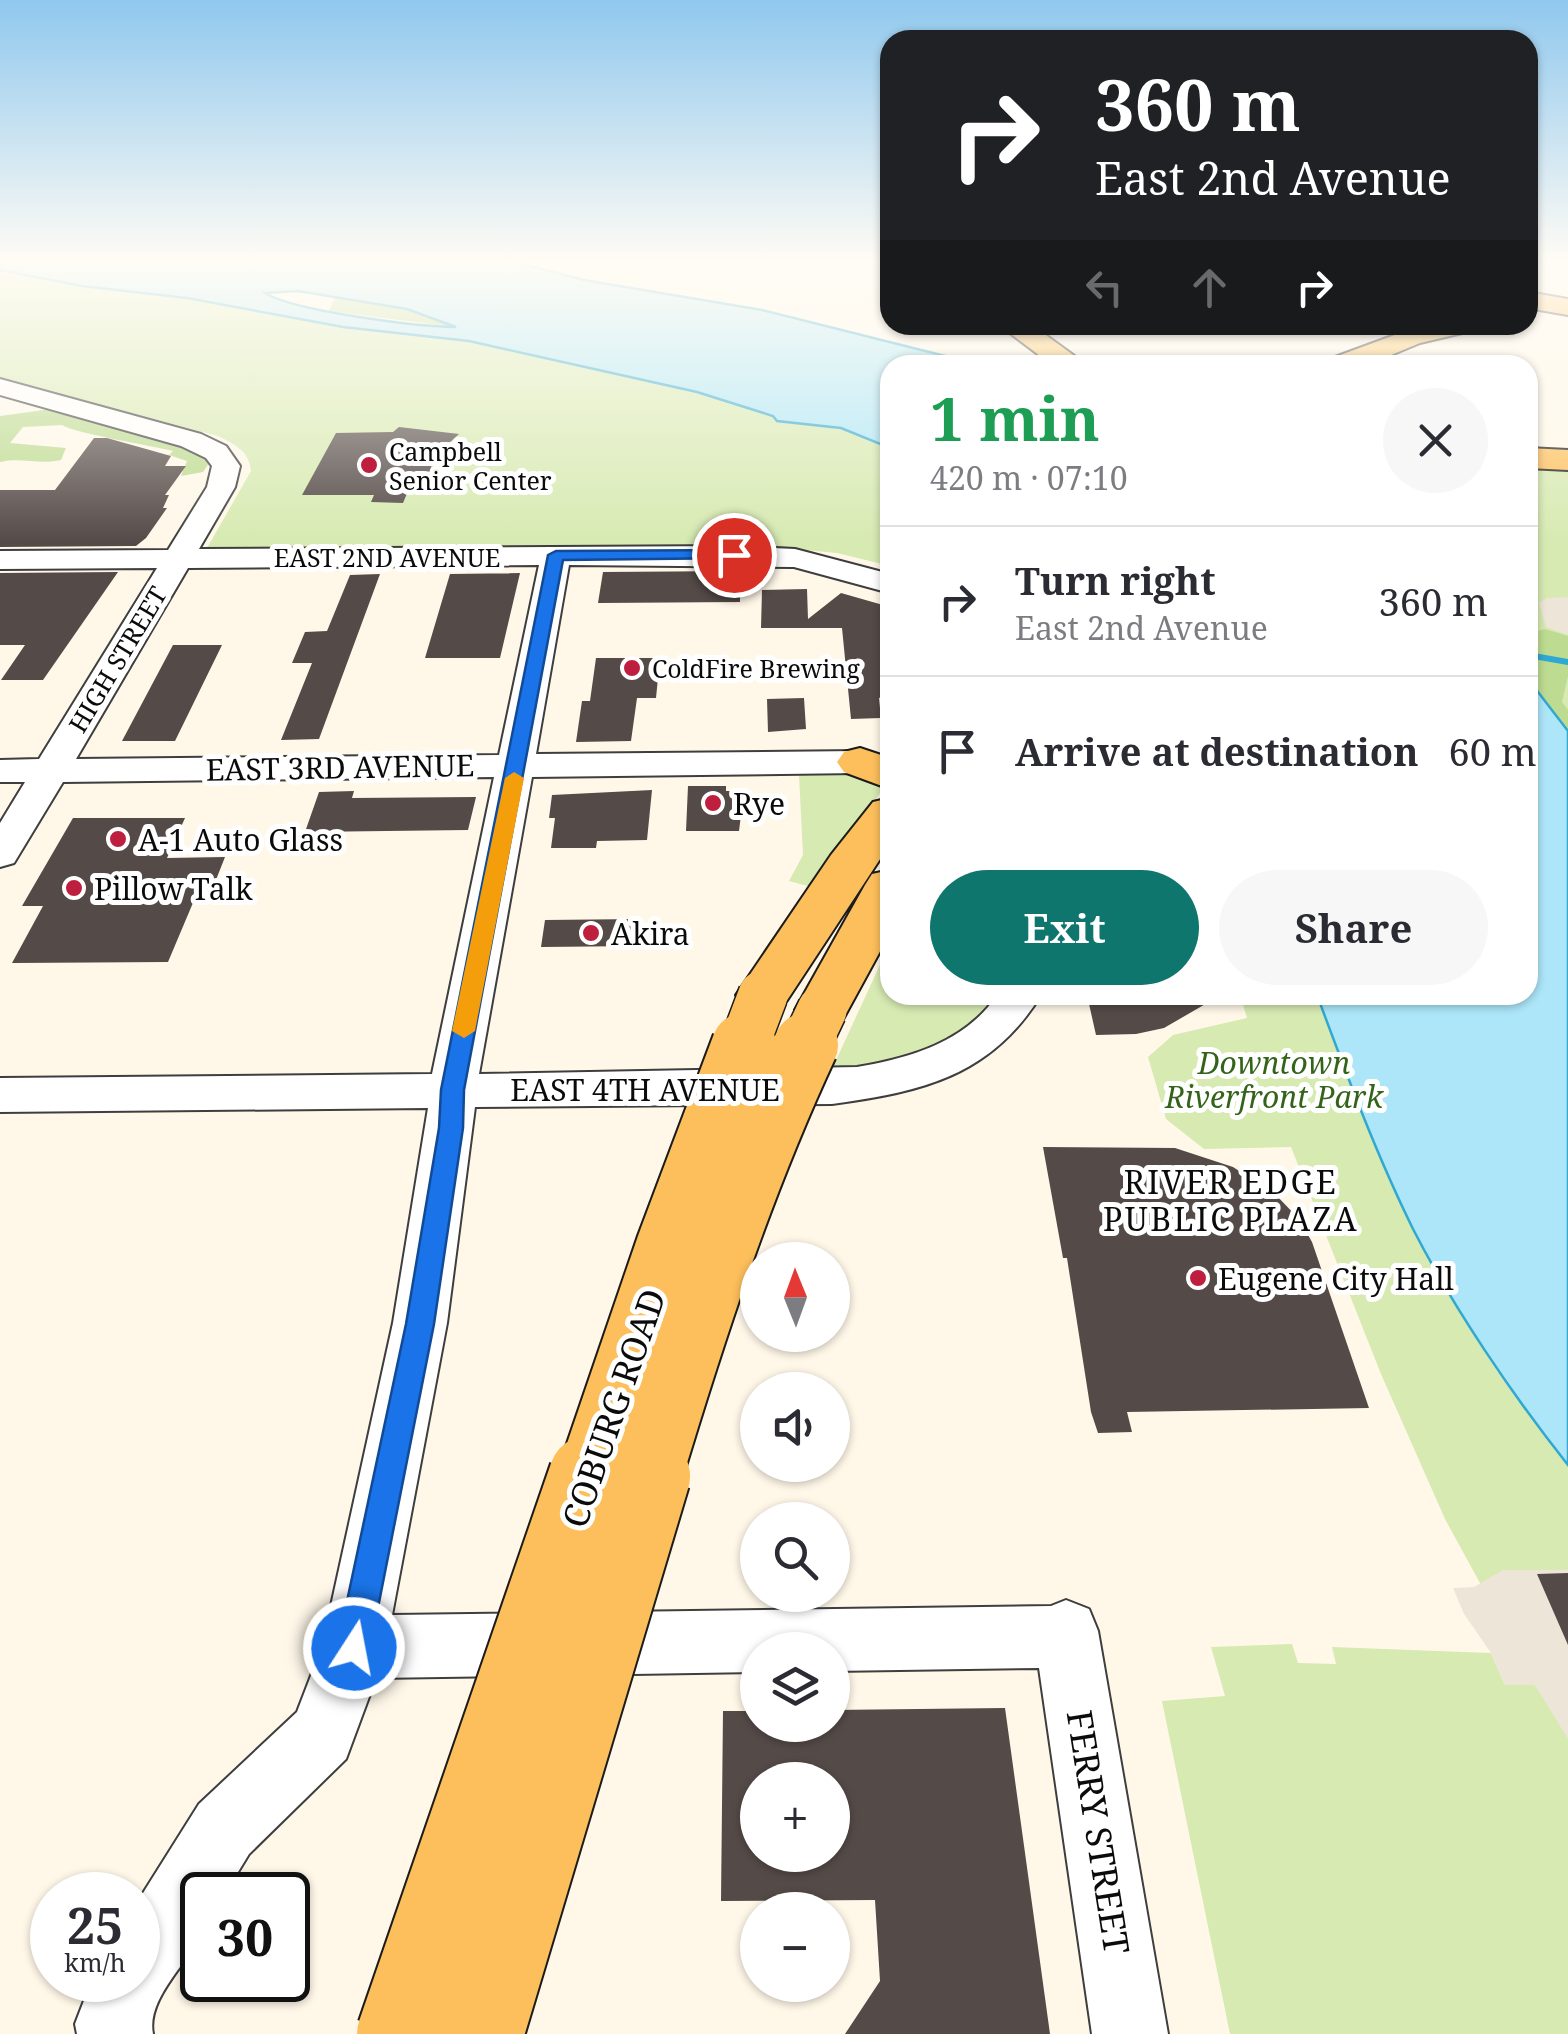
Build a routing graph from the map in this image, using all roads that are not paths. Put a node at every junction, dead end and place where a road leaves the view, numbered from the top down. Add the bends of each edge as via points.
1 (0, 387) edge
2 (1538, 450) edge
3 (1568, 450) edge
4 (1538, 458) edge
5 (1568, 460) edge
6 (556, 555) junction
7 (178, 558) junction
8 (0, 560) edge
9 (880, 581) edge
10 (880, 764) edge
11 (517, 766) junction
12 (50, 770) junction
13 (0, 771) edge
14 (880, 825) edge
15 (0, 855) edge
16 (880, 897) edge
17 (880, 932) edge
18 (792, 1002) junction
19 (1011, 1005) edge
20 (452, 1090) junction
21 (0, 1096) edge
22 (354, 1648) junction
23 (160, 1938) edge
24 (398, 2034) edge
25 (482, 2034) edge
26 (1130, 2034) edge

1 - 7 street, HIGH STREET via 191,440 223,460 221,487
2 - 3 main road
4 - 5 main road
6 - 7 street, EAST 2ND AVENUE
6 - 9 street, EAST 2ND AVENUE via 795,558
6 - 11 street
7 - 8 street, EAST 2ND AVENUE
7 - 12 street, HIGH STREET
10 - 11 street, EAST 3RD AVENUE
11 - 12 street, EAST 3RD AVENUE
11 - 20 street
12 - 13 street, EAST 3RD AVENUE
12 - 15 street, HIGH STREET
14 - 18 main road, COBURG ROAD via 848,865
16 - 18 main road, COBURG ROAD
17 - 18 main road
18 - 24 main road, COBURG ROAD, bridge via 668,1247
18 - 25 main road, COBURG ROAD, bridge via 775,1111 677,1384
19 - 20 street, EAST 4TH AVENUE via 968,1047 882,1081 832,1088
20 - 21 street, EAST 4TH AVENUE
20 - 22 street via 420,1324
22 - 23 street via 322,1735 224,1830
22 - 26 street, FERRY STREET via 1067,1634

